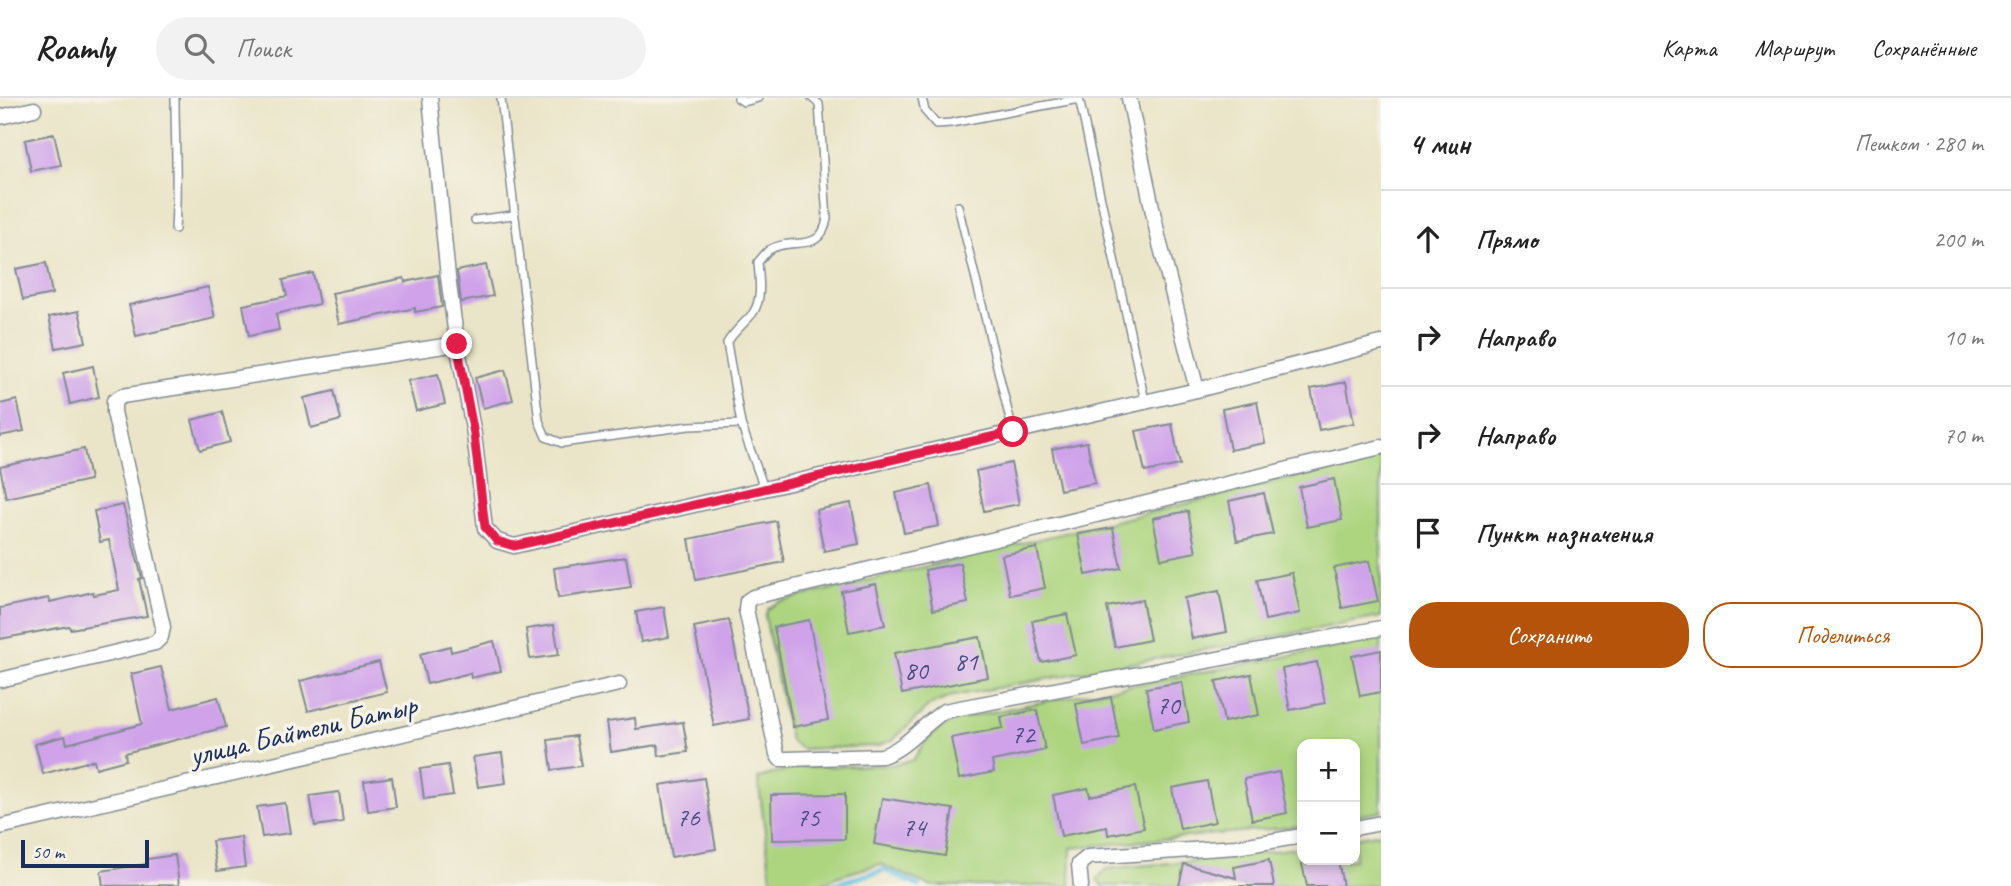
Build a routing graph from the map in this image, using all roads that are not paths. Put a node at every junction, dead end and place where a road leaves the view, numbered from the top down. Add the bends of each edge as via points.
1 (175, 98) edge
2 (430, 98) edge
3 (501, 98) edge
4 (738, 98) edge
5 (758, 98) edge
6 (812, 98) edge
7 (922, 98) edge
8 (1079, 98) edge
9 (1129, 98) edge
10 (34, 109) dead end
11 (0, 117) edge
12 (958, 206) dead end
13 (513, 215) junction
14 (475, 220) dead end
15 (175, 229) dead end
16 (1381, 343) edge
17 (457, 344) junction
18 (1197, 390) junction
19 (1145, 401) junction
20 (741, 424) junction
21 (1013, 432) junction
22 (1381, 447) edge
23 (764, 489) junction
24 (1381, 628) edge
25 (0, 680) edge
26 (619, 684) dead end
27 (1381, 823) edge
28 (0, 827) edge
29 (1360, 827) edge
30 (1297, 837) edge
31 (1081, 886) edge

1 - 15 lane
2 - 17 street
3 - 13 lane
4 - 5 lane via 744,102
6 - 20 lane via 819,104 825,231 815,240 770,249 758,262 760,291 754,311 727,343
7 - 8 lane via 925,111 936,124
8 - 19 lane
9 - 18 street
10 - 11 street
12 - 21 lane
13 - 14 lane
13 - 20 lane via 539,421 546,437 562,443
16 - 18 street
17 - 23 street via 485,527 497,541 514,546
17 - 25 street via 122,396 114,401 162,637 155,643
18 - 19 street
19 - 21 street
20 - 23 lane
21 - 23 street
22 - 24 street via 753,597 746,609 777,754 787,760 882,756 944,711
26 - 28 street, улица Байтели Батыр
27 - 29 street
30 - 31 street via 1236,847 1088,857 1079,864

